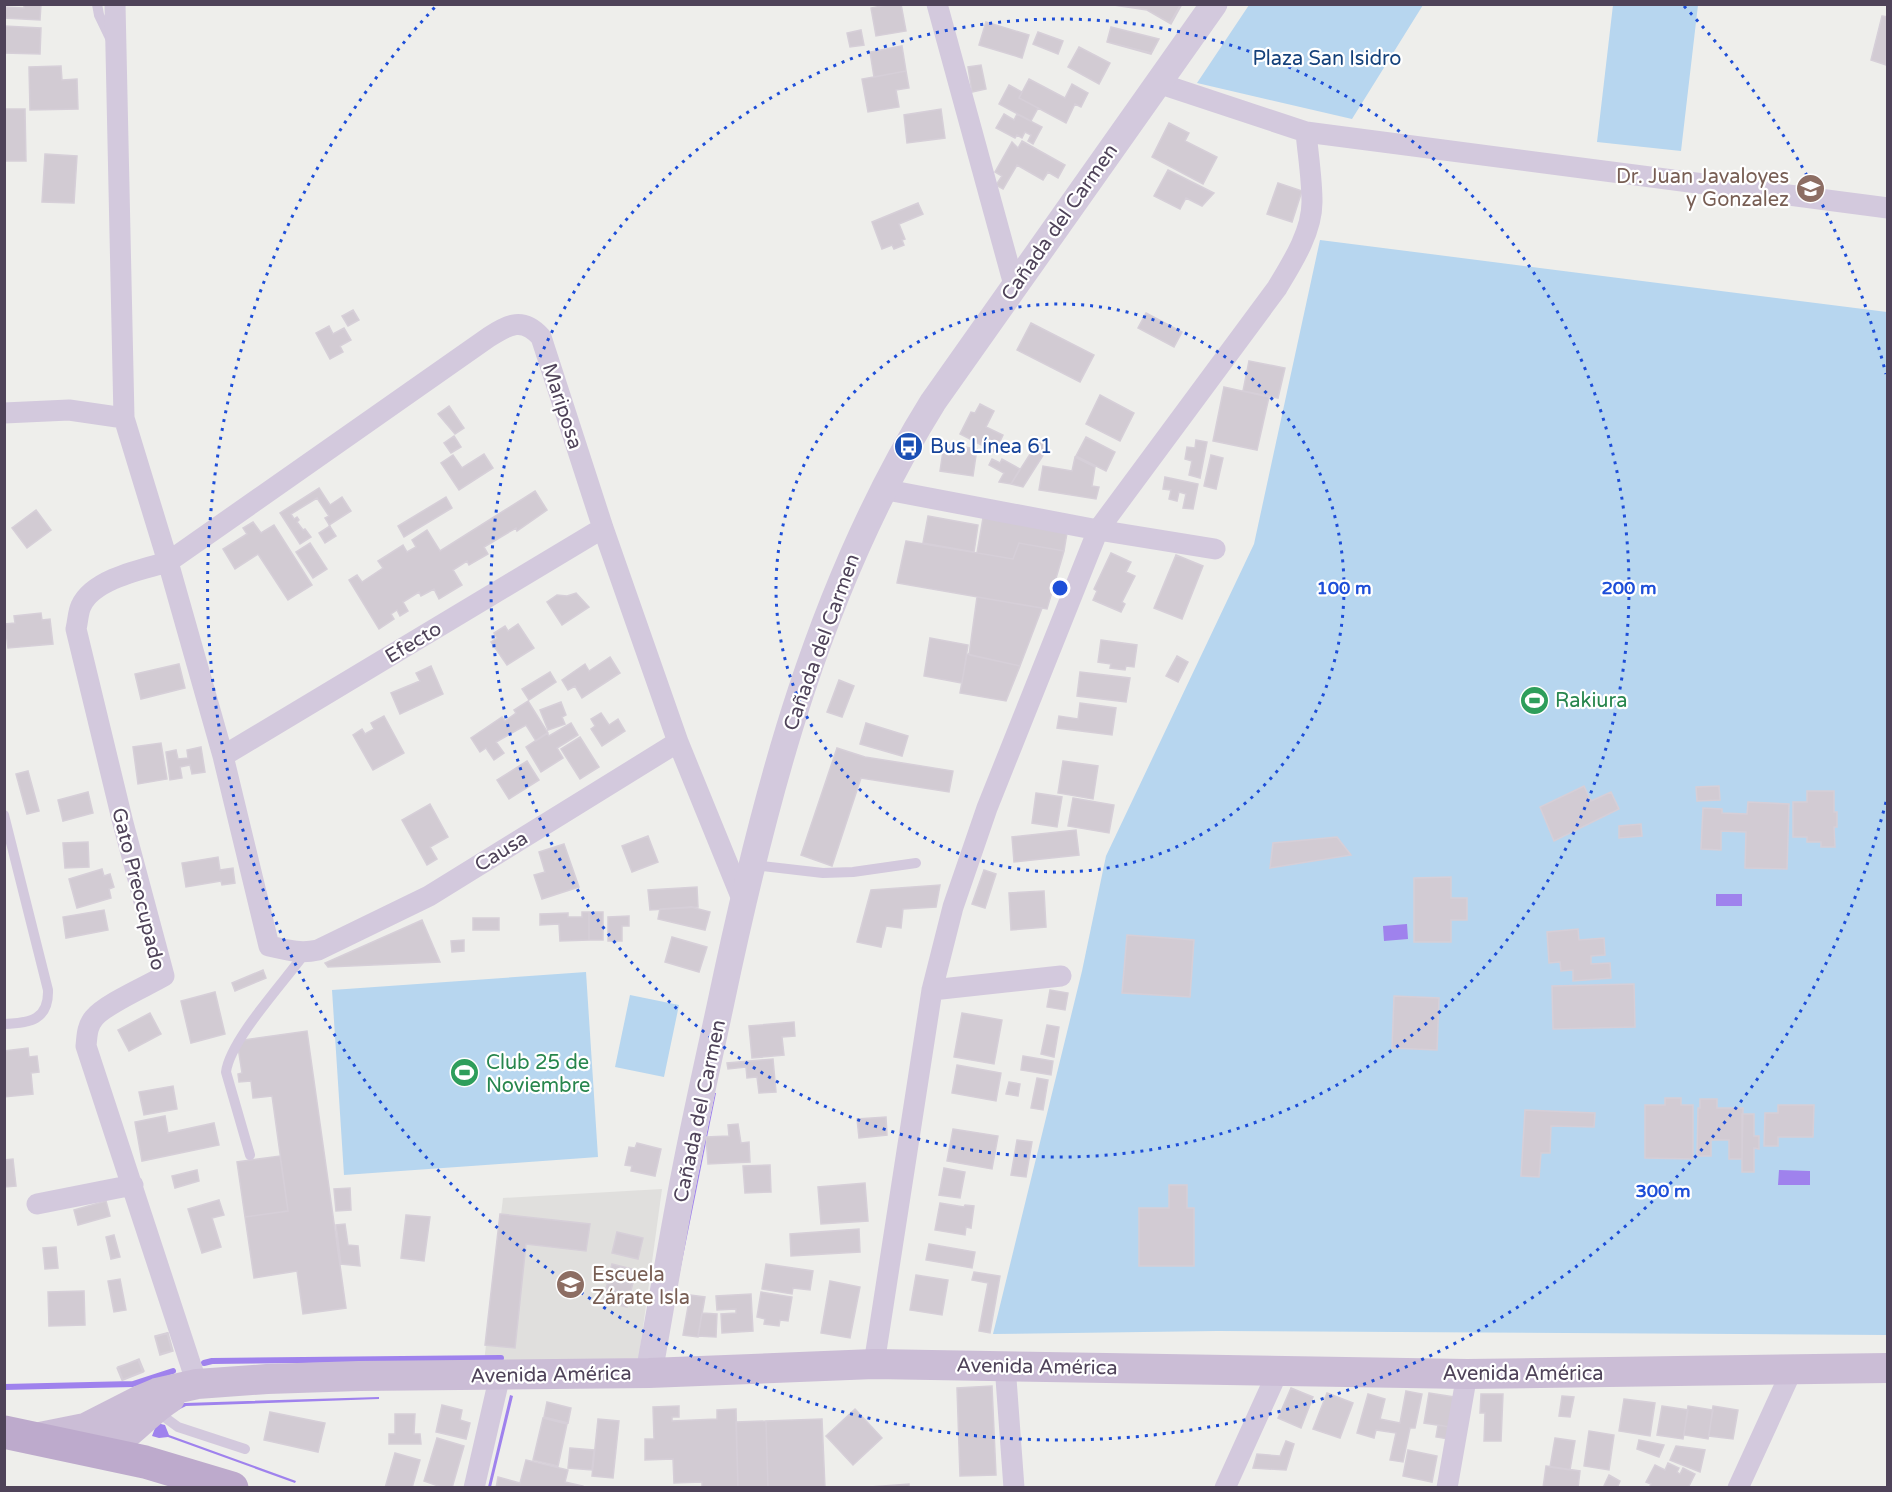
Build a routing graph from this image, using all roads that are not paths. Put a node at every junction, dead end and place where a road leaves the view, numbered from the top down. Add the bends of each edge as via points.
1 (97, 4) edge
2 (116, 4) edge
3 (937, 4) edge
4 (1214, 4) edge
5 (116, 43) junction
6 (1158, 83) junction
7 (1306, 132) junction
8 (1887, 208) edge
9 (1014, 285) junction
10 (4, 413) edge
11 (124, 418) junction
12 (882, 489) junction
13 (603, 528) junction
14 (1098, 530) junction
15 (1215, 549) dead end
16 (168, 561) junction
17 (678, 742) junction
18 (222, 756) junction
19 (4, 815) edge
20 (916, 863) dead end
21 (751, 864) junction
22 (742, 899) junction
23 (311, 951) junction
24 (1061, 976) dead end
25 (932, 990) junction
26 (4, 1024) edge
27 (250, 1155) dead end
28 (133, 1185) junction
29 (37, 1204) dead end
30 (874, 1364) junction
31 (1005, 1365) junction
32 (1887, 1368) edge
33 (1279, 1369) junction
34 (1792, 1370) junction
35 (649, 1373) junction
36 (1467, 1374) junction
37 (500, 1375) junction
38 (192, 1385) junction
39 (154, 1409) junction
40 (20, 1435) edge
41 (245, 1449) dead end
42 (97, 1451) junction
43 (232, 1488) edge
44 (474, 1488) edge
45 (1014, 1488) edge
46 (1225, 1488) edge
47 (1447, 1488) edge
48 (1738, 1488) edge

1 - 5 lane via 109,38
2 - 5 street
3 - 9 street
4 - 6 street, Cañada del Carmen
5 - 11 street
6 - 7 street
6 - 9 street, Cañada del Carmen
7 - 8 street
7 - 14 street via 1312,204 1295,258 1277,288
9 - 12 street, Cañada del Carmen via 933,402
10 - 11 street via 69,410
11 - 16 street
12 - 14 street
12 - 21 street, Cañada del Carmen via 828,611
13 - 16 street, Mariposa via 541,337 525,325 516,324 489,337
13 - 17 street, Mariposa
13 - 18 street, Efecto
14 - 15 street
14 - 25 street via 987,808 953,907
16 - 18 street
16 - 28 street, Gato Preocupado via 114,578 89,595 81,605 76,629 164,976 107,1008 94,1018 87,1031 86,1046
17 - 22 street, Mariposa
17 - 23 street, Causa via 429,896
18 - 23 street via 269,946 290,952
19 - 26 lane via 48,1002 36,1018
20 - 21 lane via 823,873
21 - 22 street, Cañada del Carmen
22 - 35 street, Cañada del Carmen via 685,1171
23 - 27 lane via 242,1037 227,1064
24 - 25 street
25 - 30 street
28 - 29 street
28 - 38 street, Gato Preocupado
30 - 31 main road, Avenida América
30 - 35 main road, Avenida América
31 - 33 main road, Avenida América
31 - 45 street
32 - 34 main road, Avenida América
33 - 36 main road, Avenida América
33 - 46 street
34 - 36 main road, Avenida América
34 - 48 street
35 - 37 main road, Avenida América
36 - 47 street
37 - 38 main road, Avenida América via 359,1376
37 - 44 street
38 - 39 main road
38 - 40 main road, Avenida América via 157,1393 85,1428
39 - 41 lane via 178,1426
39 - 42 main road via 134,1430
40 - 42 main road
42 - 43 main road

